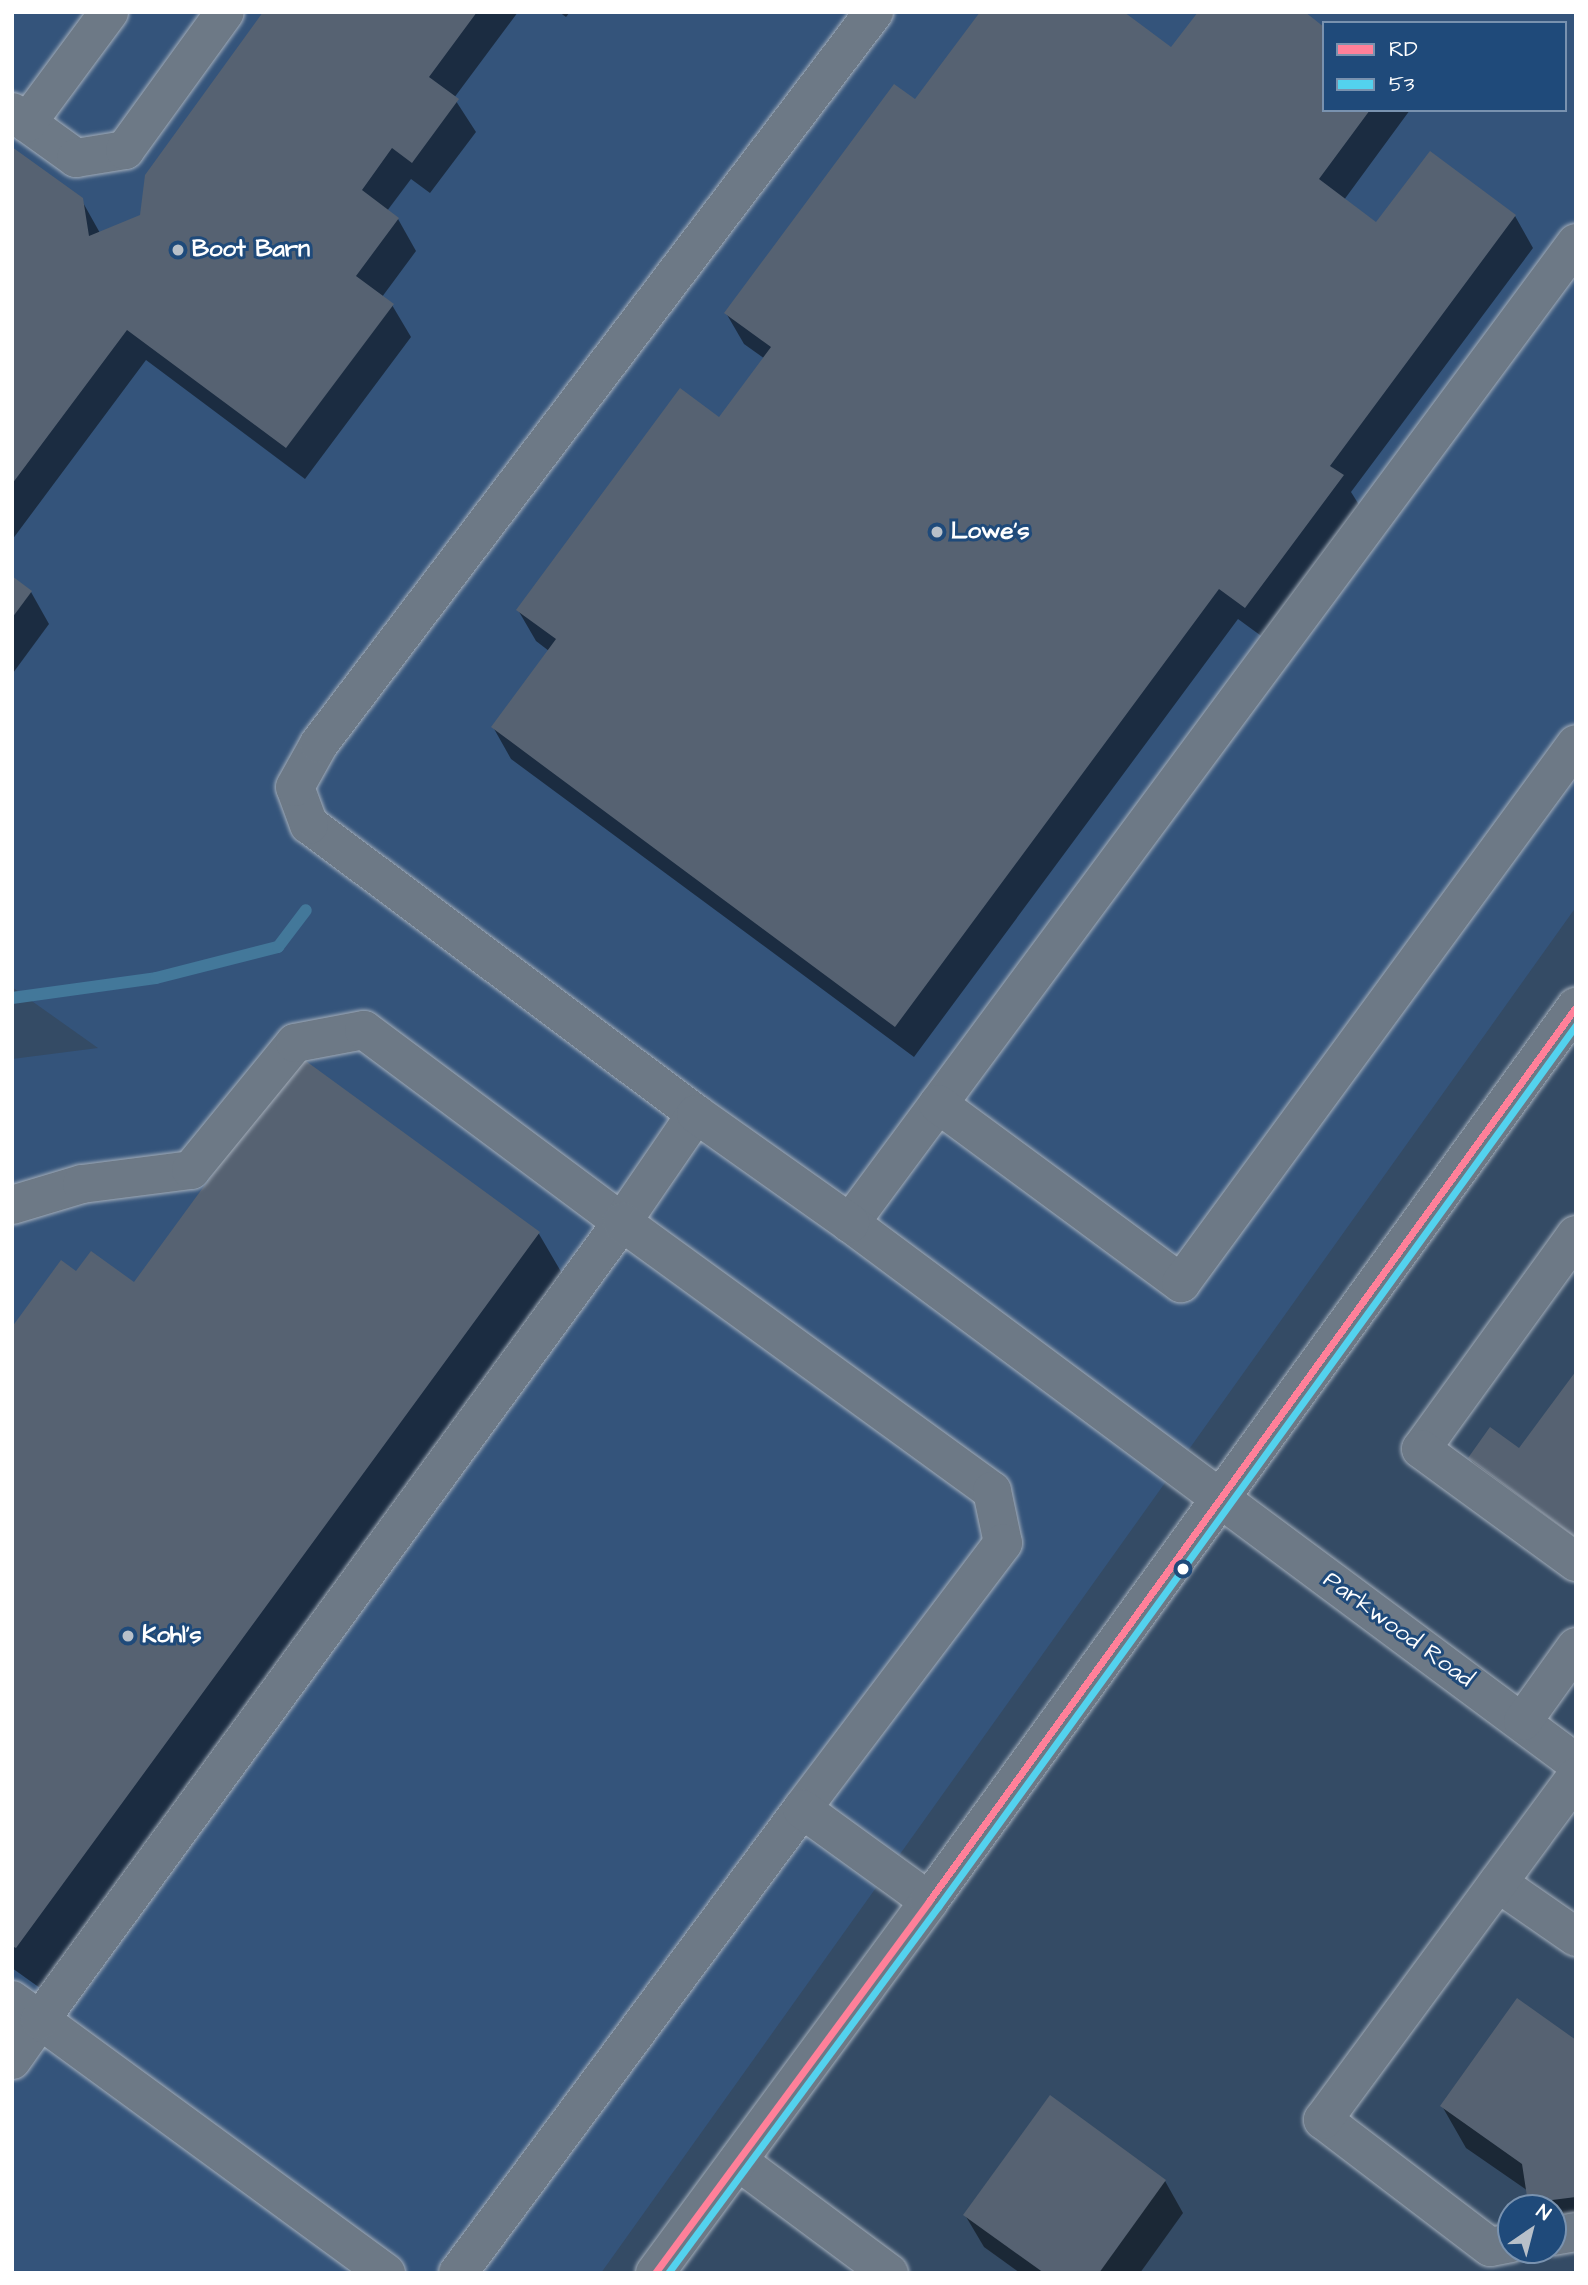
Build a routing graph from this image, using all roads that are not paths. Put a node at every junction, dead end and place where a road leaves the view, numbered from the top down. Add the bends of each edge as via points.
1 (109, 12) edge
2 (225, 12) edge
3 (874, 12) edge
4 (19, 117) edge
5 (1576, 243) edge
6 (1576, 744) edge
7 (1576, 1007) edge
8 (938, 1104) junction
9 (696, 1114) junction
10 (12, 1205) edge
11 (622, 1223) junction
12 (850, 1223) junction
13 (1576, 1235) edge
14 (1220, 1499) junction
15 (1576, 1562) edge
16 (1576, 1647) edge
17 (1523, 1721) junction
18 (1576, 1763) edge
19 (1576, 1777) edge
20 (802, 1809) junction
21 (1498, 1882) junction
22 (929, 1902) junction
23 (1576, 1937) edge
24 (26, 2010) edge
25 (12, 2060) edge
26 (738, 2161) junction
27 (1497, 2246) edge
28 (386, 2273) edge
29 (458, 2273) edge
30 (655, 2273) edge
31 (889, 2273) edge

1 - 4 street
2 - 4 street via 125,150 76,158
3 - 9 street, Parkwood Road via 319,744 295,787 309,825
5 - 8 street
6 - 8 street via 1181,1283
7 - 14 street
8 - 12 street
9 - 11 street
9 - 12 street, Parkwood Road
10 - 11 street via 82,1184 191,1170 295,1043 364,1030
11 - 20 street via 992,1492 1003,1543
11 - 24 street
12 - 14 street, Parkwood Road
13 - 15 street via 1421,1449
14 - 17 street, Parkwood Road
14 - 22 street
16 - 17 street
17 - 18 street, Parkwood Road
19 - 21 street
20 - 22 street
20 - 29 street
21 - 23 street
21 - 27 street via 1323,2120 1490,2247
22 - 26 street
24 - 25 street
24 - 28 street
26 - 30 street
26 - 31 street

